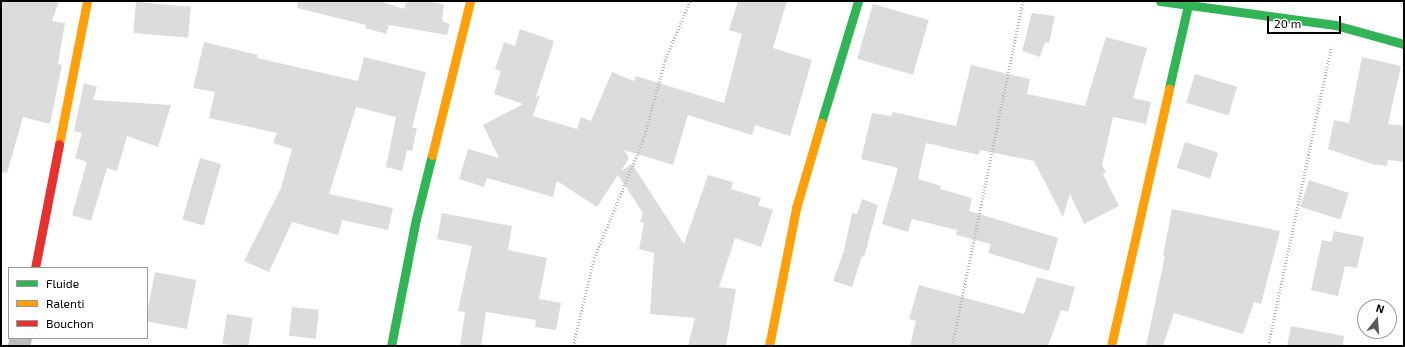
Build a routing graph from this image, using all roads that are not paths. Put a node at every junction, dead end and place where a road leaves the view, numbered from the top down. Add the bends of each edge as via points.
1 (87, 1) edge
2 (470, 1) edge
3 (858, 1) edge
4 (1160, 1) edge
5 (1188, 3) edge
6 (1404, 44) edge
7 (35, 267) edge
8 (391, 346) edge
9 (769, 346) edge
10 (1112, 346) edge

1 - 7 street
2 - 8 street via 416,218
3 - 9 street via 796,208
4 - 5 street
5 - 6 street via 1335,25
5 - 10 street

